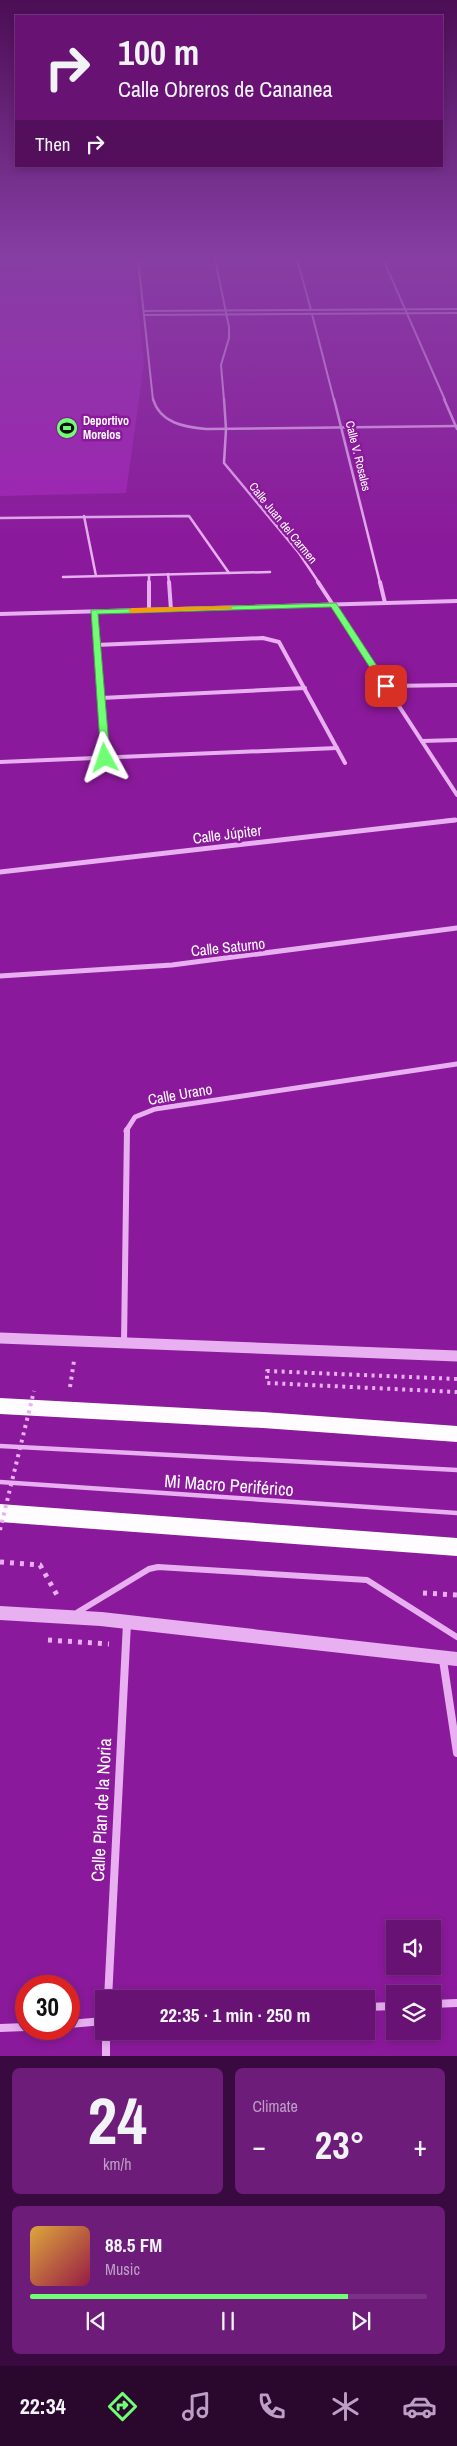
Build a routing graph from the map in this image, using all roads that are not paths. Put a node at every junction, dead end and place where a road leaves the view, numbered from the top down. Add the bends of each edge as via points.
1 (148, 355) edge
2 (224, 355) edge
3 (323, 355) edge
4 (425, 355) edge
5 (342, 427) junction
6 (457, 427) edge
7 (226, 429) junction
8 (84, 516) junction
9 (0, 518) edge
10 (270, 572) dead end
11 (229, 573) junction
12 (168, 574) junction
13 (149, 575) junction
14 (96, 576) junction
15 (63, 577) dead end
16 (457, 601) edge
17 (385, 603) junction
18 (333, 605) junction
19 (149, 610) junction
20 (171, 610) junction
21 (94, 612) junction
22 (0, 614) edge
23 (96, 645) junction
24 (457, 685) edge
25 (386, 686) junction
26 (305, 688) junction
27 (101, 698) junction
28 (457, 740) edge
29 (422, 741) junction
30 (337, 748) junction
31 (105, 758) junction
32 (0, 762) edge
33 (345, 763) dead end
34 (457, 795) edge
35 (457, 820) edge
36 (0, 872) edge
37 (457, 928) edge
38 (0, 976) edge
39 (457, 1064) edge
40 (0, 1338) edge
41 (124, 1344) junction
42 (457, 1356) edge
43 (0, 1406) edge
44 (457, 1434) edge
45 (0, 1446) edge
46 (457, 1470) edge
47 (0, 1482) edge
48 (0, 1513) edge
49 (457, 1514) edge
50 (457, 1547) edge
51 (0, 1613) edge
52 (70, 1618) junction
53 (127, 1622) junction
54 (457, 1637) edge
55 (443, 1657) junction
56 (457, 1659) edge
57 (457, 1753) edge
58 (108, 1990) edge
59 (457, 2003) edge
60 (441, 2004) edge
61 (95, 2022) edge
62 (80, 2023) edge
63 (15, 2027) edge
64 (0, 2028) edge
65 (106, 2040) edge
66 (106, 2056) edge

1 - 7 street via 152,397 157,410 167,420 184,426
2 - 7 street, Calle Juan del Carmen via 221,365
3 - 5 street, Calle V. Rosales
4 - 6 street
5 - 6 street
5 - 7 street
5 - 17 street, Calle V. Rosales
7 - 18 street, Calle Juan del Carmen via 224,463 227,469 299,553
8 - 9 street
8 - 11 street via 189,516
8 - 14 street
10 - 11 street
11 - 12 street
12 - 13 street
12 - 20 street
13 - 14 street
13 - 19 street
14 - 15 street
16 - 17 street
17 - 18 street
18 - 20 street
18 - 25 street, Calle Juan del Carmen
19 - 20 street
19 - 21 street
21 - 22 street
21 - 23 street
23 - 26 street via 274,640 281,644
23 - 27 street
24 - 25 street
25 - 29 street, Calle Juan del Carmen
26 - 27 street
26 - 30 street
27 - 31 street
28 - 29 street
29 - 34 street, Calle Juan del Carmen
30 - 31 street
30 - 33 street
31 - 32 street
35 - 36 street, Calle Júpiter
37 - 38 street, Calle Saturno via 248,958 73,975
39 - 41 street, Calle Urano via 154,1109 135,1117 126,1131
40 - 41 street
41 - 42 street
43 - 44 highway
45 - 46 lane, Mi Macro Periférico
47 - 49 lane, Mi Macro Periférico
48 - 50 highway
51 - 52 street
52 - 53 street
52 - 54 lane via 149,1569 158,1567 367,1580
53 - 55 street
53 - 58 street, Calle Plan de la Noria
55 - 56 street
55 - 57 street
59 - 60 street
61 - 62 street
63 - 64 street
65 - 66 street

